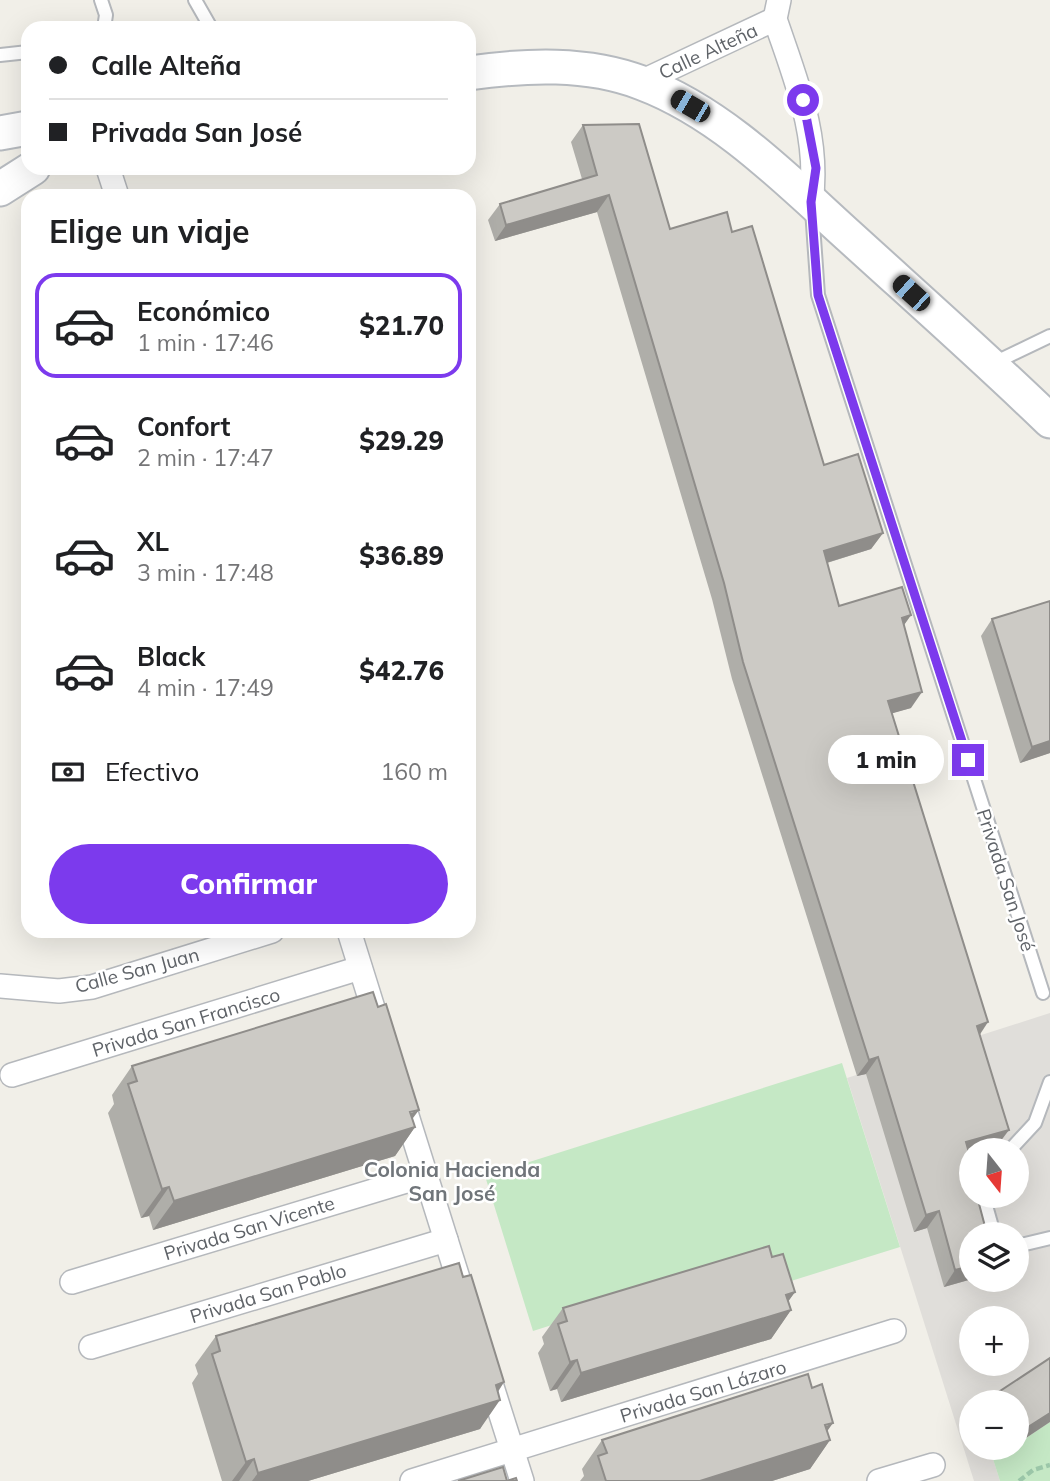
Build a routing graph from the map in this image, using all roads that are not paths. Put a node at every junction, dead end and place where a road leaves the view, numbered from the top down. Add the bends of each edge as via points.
1 (101, 0) edge
2 (195, 0) edge
3 (777, 10) edge
4 (105, 21) edge
5 (207, 21) edge
6 (21, 53) edge
7 (0, 55) edge
8 (476, 72) edge
9 (640, 82) junction
10 (21, 129) edge
11 (0, 133) edge
12 (22, 175) edge
13 (0, 189) edge
14 (811, 202) junction
15 (1050, 336) edge
16 (991, 365) junction
17 (1050, 421) edge
18 (250, 938) edge
19 (351, 938) edge
20 (360, 968) junction
21 (0, 986) edge
22 (1043, 993) dead end
23 (385, 1044) edge
24 (12, 1075) dead end
25 (1050, 1082) edge
26 (397, 1083) edge
27 (1021, 1138) edge
28 (426, 1175) junction
29 (1050, 1238) edge
30 (446, 1240) junction
31 (1029, 1243) edge
32 (72, 1282) dead end
33 (470, 1317) edge
34 (894, 1331) dead end
35 (91, 1347) dead end
36 (482, 1355) edge
37 (513, 1451) junction
38 (933, 1465) dead end
39 (412, 1481) edge
40 (522, 1481) edge
41 (879, 1481) edge

1 - 4 lane
2 - 5 lane
3 - 9 street, Calle Alteña
3 - 14 street, Calle Alteña via 810,131 816,168
6 - 7 lane
8 - 9 main road via 549,65
9 - 14 main road via 702,114
10 - 11 main road
12 - 13 main road
14 - 16 main road
14 - 22 lane, Privada San José via 818,295
15 - 16 lane
16 - 17 main road
18 - 21 street, Calle San Juan via 92,987 59,991
19 - 20 street
20 - 23 street
20 - 24 street, Privada San Francisco
25 - 27 lane via 1035,1123
26 - 28 street
28 - 30 street
28 - 32 street, Privada San Vicente
29 - 31 lane
30 - 33 street
30 - 35 street, Privada San Pablo
34 - 37 street, Privada San Lázaro
36 - 37 street
37 - 39 street, Privada San Lázaro
37 - 40 street
38 - 41 street

